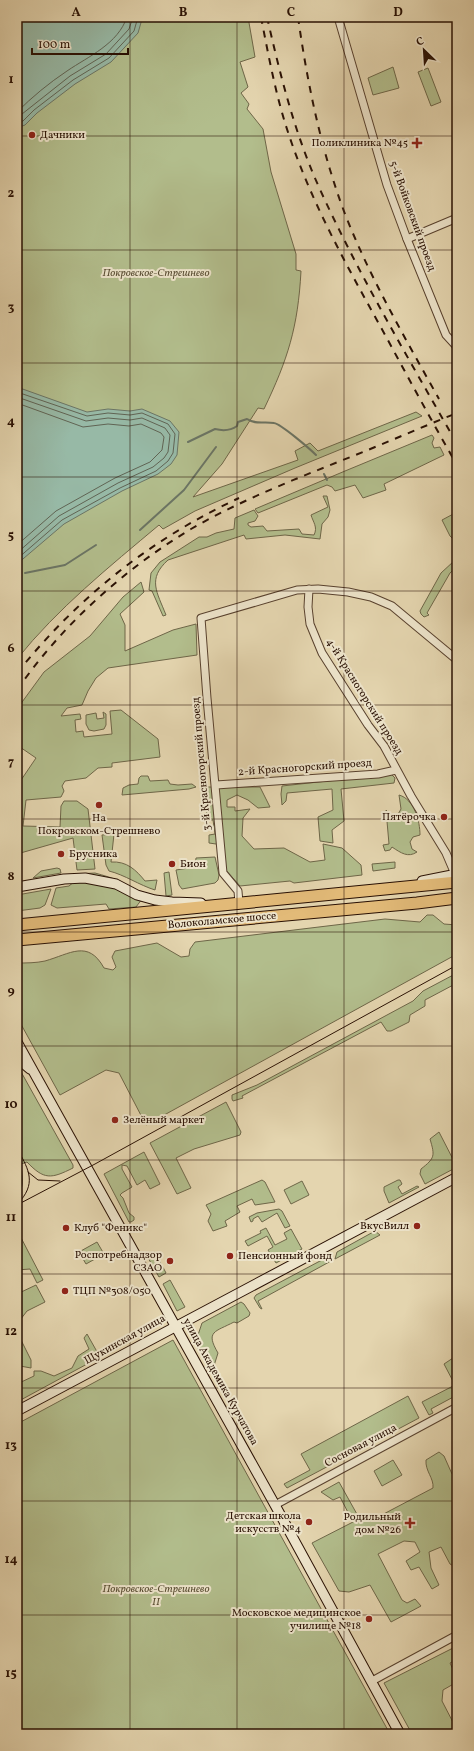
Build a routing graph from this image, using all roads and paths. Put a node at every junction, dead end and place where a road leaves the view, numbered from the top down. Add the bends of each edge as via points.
1 (338, 17) edge
2 (457, 218) edge
3 (407, 239) junction
4 (457, 347) edge
5 (309, 589) junction
6 (457, 660) edge
7 (396, 770) junction
8 (216, 785) junction
9 (456, 876) edge
10 (17, 887) edge
11 (457, 898) edge
12 (457, 901) edge
13 (427, 902) junction
14 (237, 903) junction
15 (17, 925) edge
16 (17, 941) edge
17 (17, 1042) edge
18 (17, 1058) edge
19 (35, 1074) junction
20 (457, 1177) edge
21 (174, 1326) junction
22 (457, 1407) edge
23 (17, 1411) edge
24 (275, 1505) junction
25 (457, 1635) edge
26 (372, 1681) junction
27 (400, 1734) edge

1 - 3 street, 5-й Войковский проезд via 387,185
2 - 3 street
3 - 4 street, 5-й Войковский проезд via 446,335
5 - 6 street via 348,592 382,601
5 - 7 street, 4-й Красногорский проезд via 309,616 315,639 368,725 384,746
5 - 8 street, 3-й Красногорский проезд via 283,593 201,618
7 - 8 street, 2-й Красногорский проезд via 378,774
7 - 9 street, 4-й Красногорский проезд via 446,853
8 - 14 street, 3-й Красногорский проезд via 223,873 238,891
9 - 14 main road, Волоколамское шоссе via 393,888
10 - 14 main road via 84,878 116,884 137,895 155,900
11 - 13 main road, Волоколамское шоссе
12 - 13 main road, Волоколамское шоссе
13 - 16 main road, Волоколамское шоссе
14 - 15 main road, Волоколамское шоссе
17 - 19 main road, улица Академика Курчатова
18 - 19 main road
19 - 21 main road, улица Академика Курчатова
20 - 21 main road, Щукинская улица
21 - 23 main road, Щукинская улица
21 - 24 main road, улица Академика Курчатова
22 - 24 street, Сосновая улица
24 - 26 main road, улица Академика Курчатова
25 - 26 street
26 - 27 main road, улица Академика Курчатова

